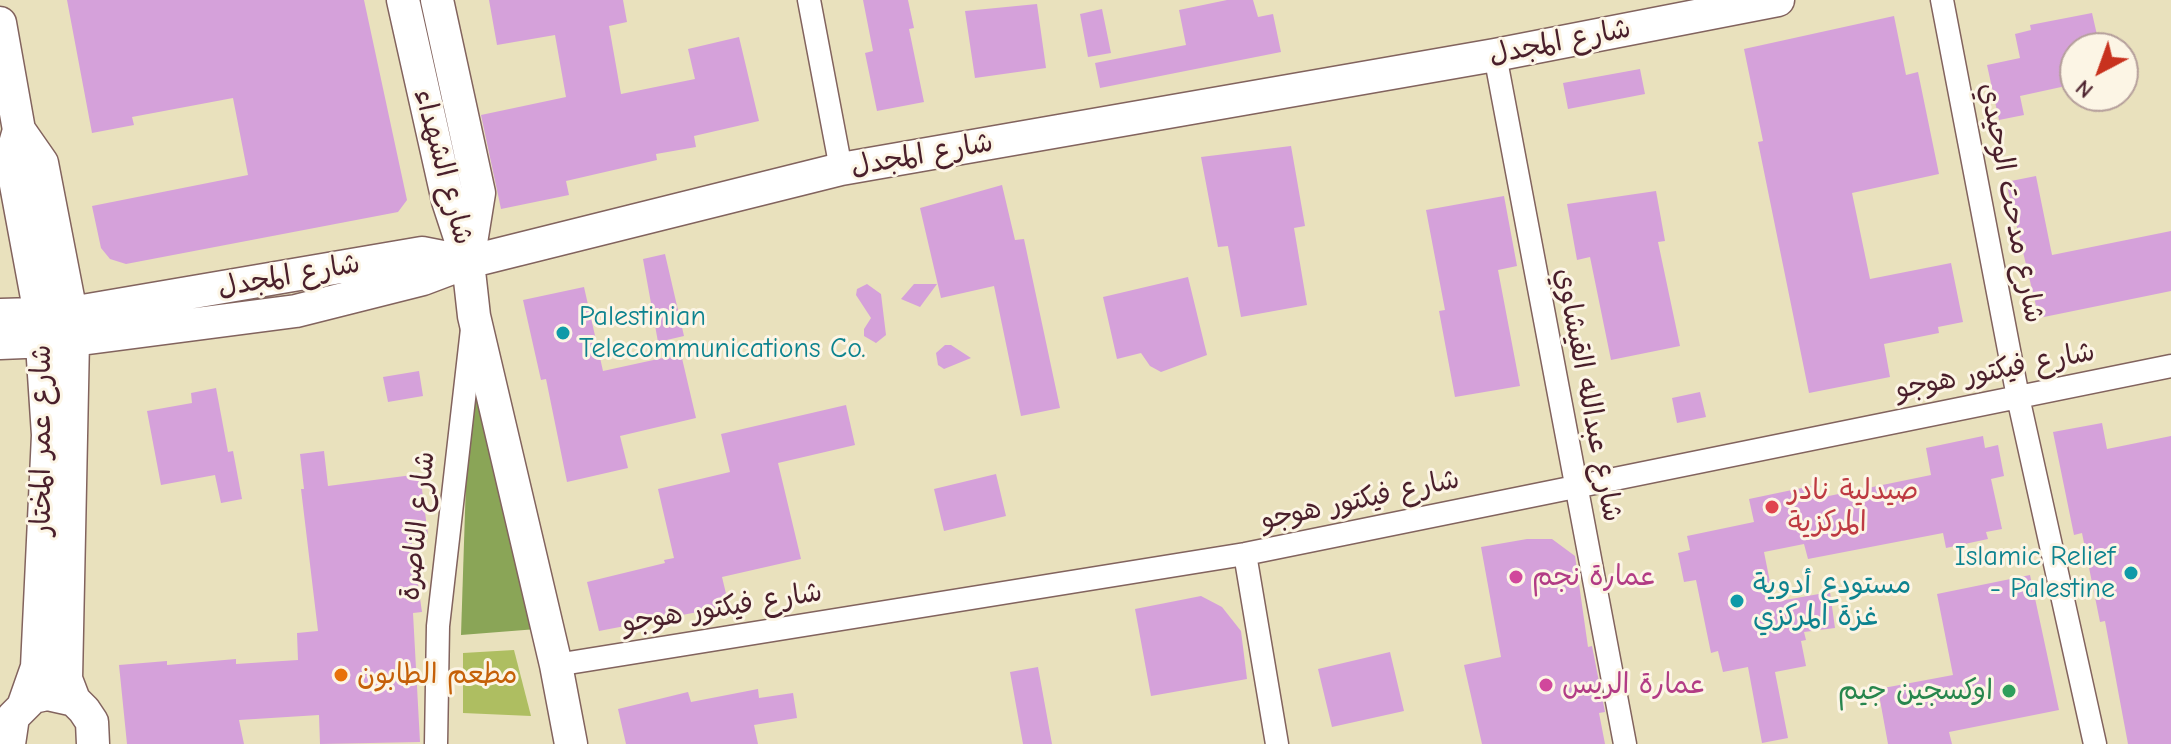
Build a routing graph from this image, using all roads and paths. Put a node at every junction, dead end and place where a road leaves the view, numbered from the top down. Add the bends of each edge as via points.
1 (403, 0) edge
2 (437, 0) edge
3 (809, 0) edge
4 (1778, 0) edge
5 (1942, 0) edge
6 (0, 23) edge
7 (1495, 55) junction
8 (841, 169) junction
9 (468, 262) junction
10 (0, 315) edge
11 (474, 316) junction
12 (57, 327) junction
13 (0, 343) edge
14 (2171, 366) edge
15 (2018, 397) junction
16 (1574, 486) junction
17 (1245, 554) junction
18 (556, 665) junction
19 (74, 700) junction
20 (11, 724) edge
21 (570, 737) edge
22 (93, 744) edge
23 (436, 744) edge
24 (1277, 744) edge
25 (1625, 744) edge
26 (2095, 744) edge

1 - 9 main road, شارع الشهداء via 448,201
2 - 9 main road, شارع الشهداء via 479,193
3 - 8 street
4 - 7 main road, شارع المجدل
5 - 15 street, شارع مدحت الوحيدي
6 - 12 main road via 19,130 42,163
7 - 8 main road, شارع المجدل
7 - 16 street, شارع عبدالله القيشاوي
8 - 9 main road, شارع المجدل
9 - 11 main road
9 - 12 main road, شارع المجدل via 422,253
10 - 12 main road
11 - 18 main road
11 - 23 street, شارع الناصرة via 438,626
12 - 13 main road
12 - 19 main road, شارع عمر المختار via 66,679
12 - 20 main road, شارع عمر المختار via 37,667
14 - 15 street, شارع فيكتور هوجو
15 - 16 street, شارع فيكتور هوجو
15 - 26 street, شارع مدحت الوحيدي
16 - 17 street, شارع فيكتور هوجو
16 - 25 street, شارع عبدالله القيشاوي
17 - 18 street, شارع فيكتور هوجو
17 - 24 street
18 - 21 main road
19 - 20 main road via 47,694
19 - 22 main road, شارع عمر المختار via 92,722

